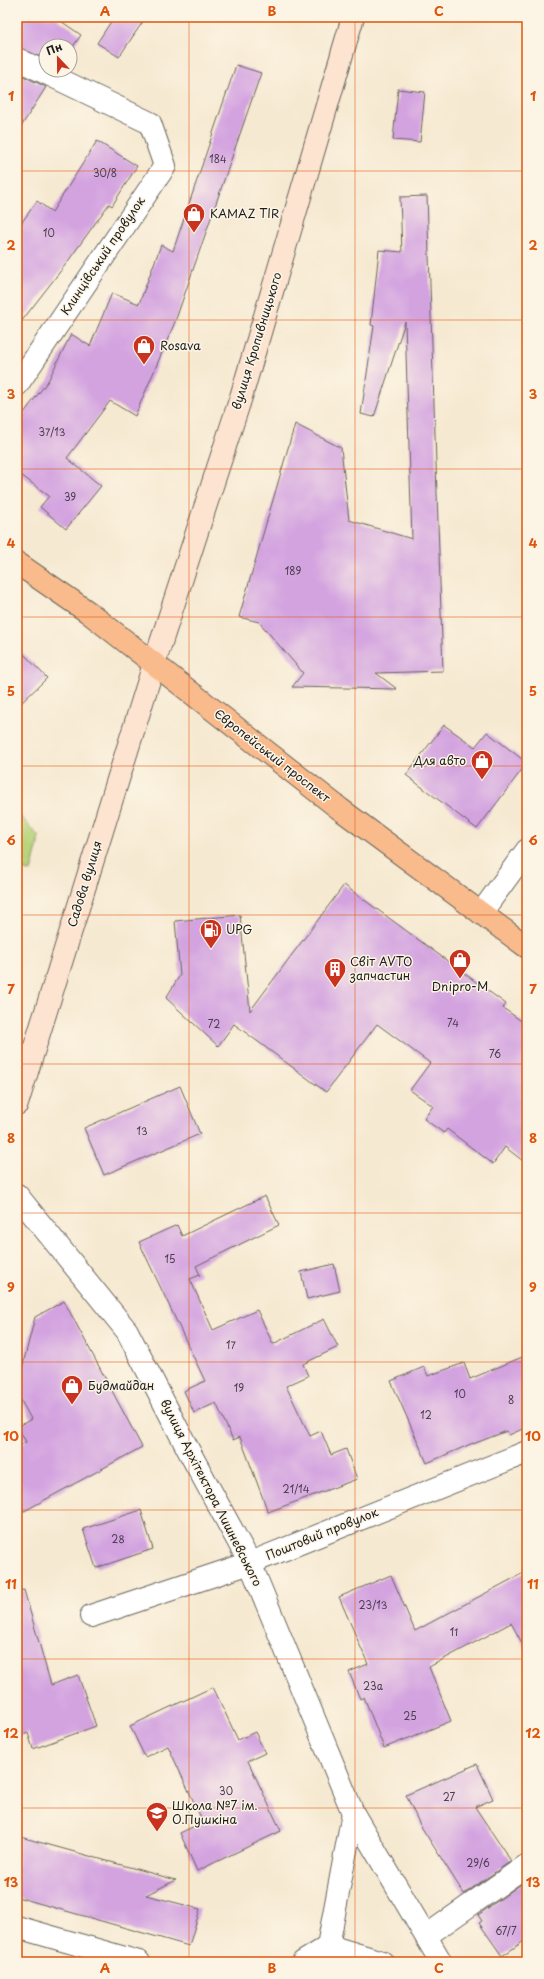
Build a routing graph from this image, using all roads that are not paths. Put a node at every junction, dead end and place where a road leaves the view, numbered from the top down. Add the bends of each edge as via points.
1 (353, 17) edge
2 (17, 59) edge
3 (17, 385) edge
4 (17, 563) edge
5 (154, 664) junction
6 (527, 850) edge
7 (481, 913) junction
8 (527, 948) edge
9 (19, 1090) edge
10 (17, 1195) edge
11 (527, 1452) edge
12 (250, 1563) junction
13 (91, 1616) dead end
14 (353, 1813) junction
15 (527, 1865) edge
16 (17, 1927) edge
17 (426, 1936) junction
18 (327, 1954) edge
19 (139, 1962) edge
20 (303, 1962) edge
21 (382, 1962) edge
22 (441, 1962) edge

1 - 5 main road, вулиця Кропивницького via 242,397
2 - 3 street, Клинцівський провулок via 150,122 164,166
4 - 5 main road, Європейський проспект via 88,612
5 - 7 main road, Європейський проспект via 340,809
5 - 9 main road, Садова вулиця
6 - 7 street
7 - 8 main road, Європейський проспект
10 - 12 street, вулиця Архітектора Лишневського via 127,1331
11 - 12 street, Поштовий провулок
12 - 13 street, Поштовий провулок
12 - 14 street, вулиця Архітектора Лишневського
14 - 17 street, вулиця Архітектора Лишневського
14 - 18 street
15 - 17 street
16 - 19 street
17 - 22 street, вулиця Архітектора Лишневського
18 - 20 street
18 - 21 street

